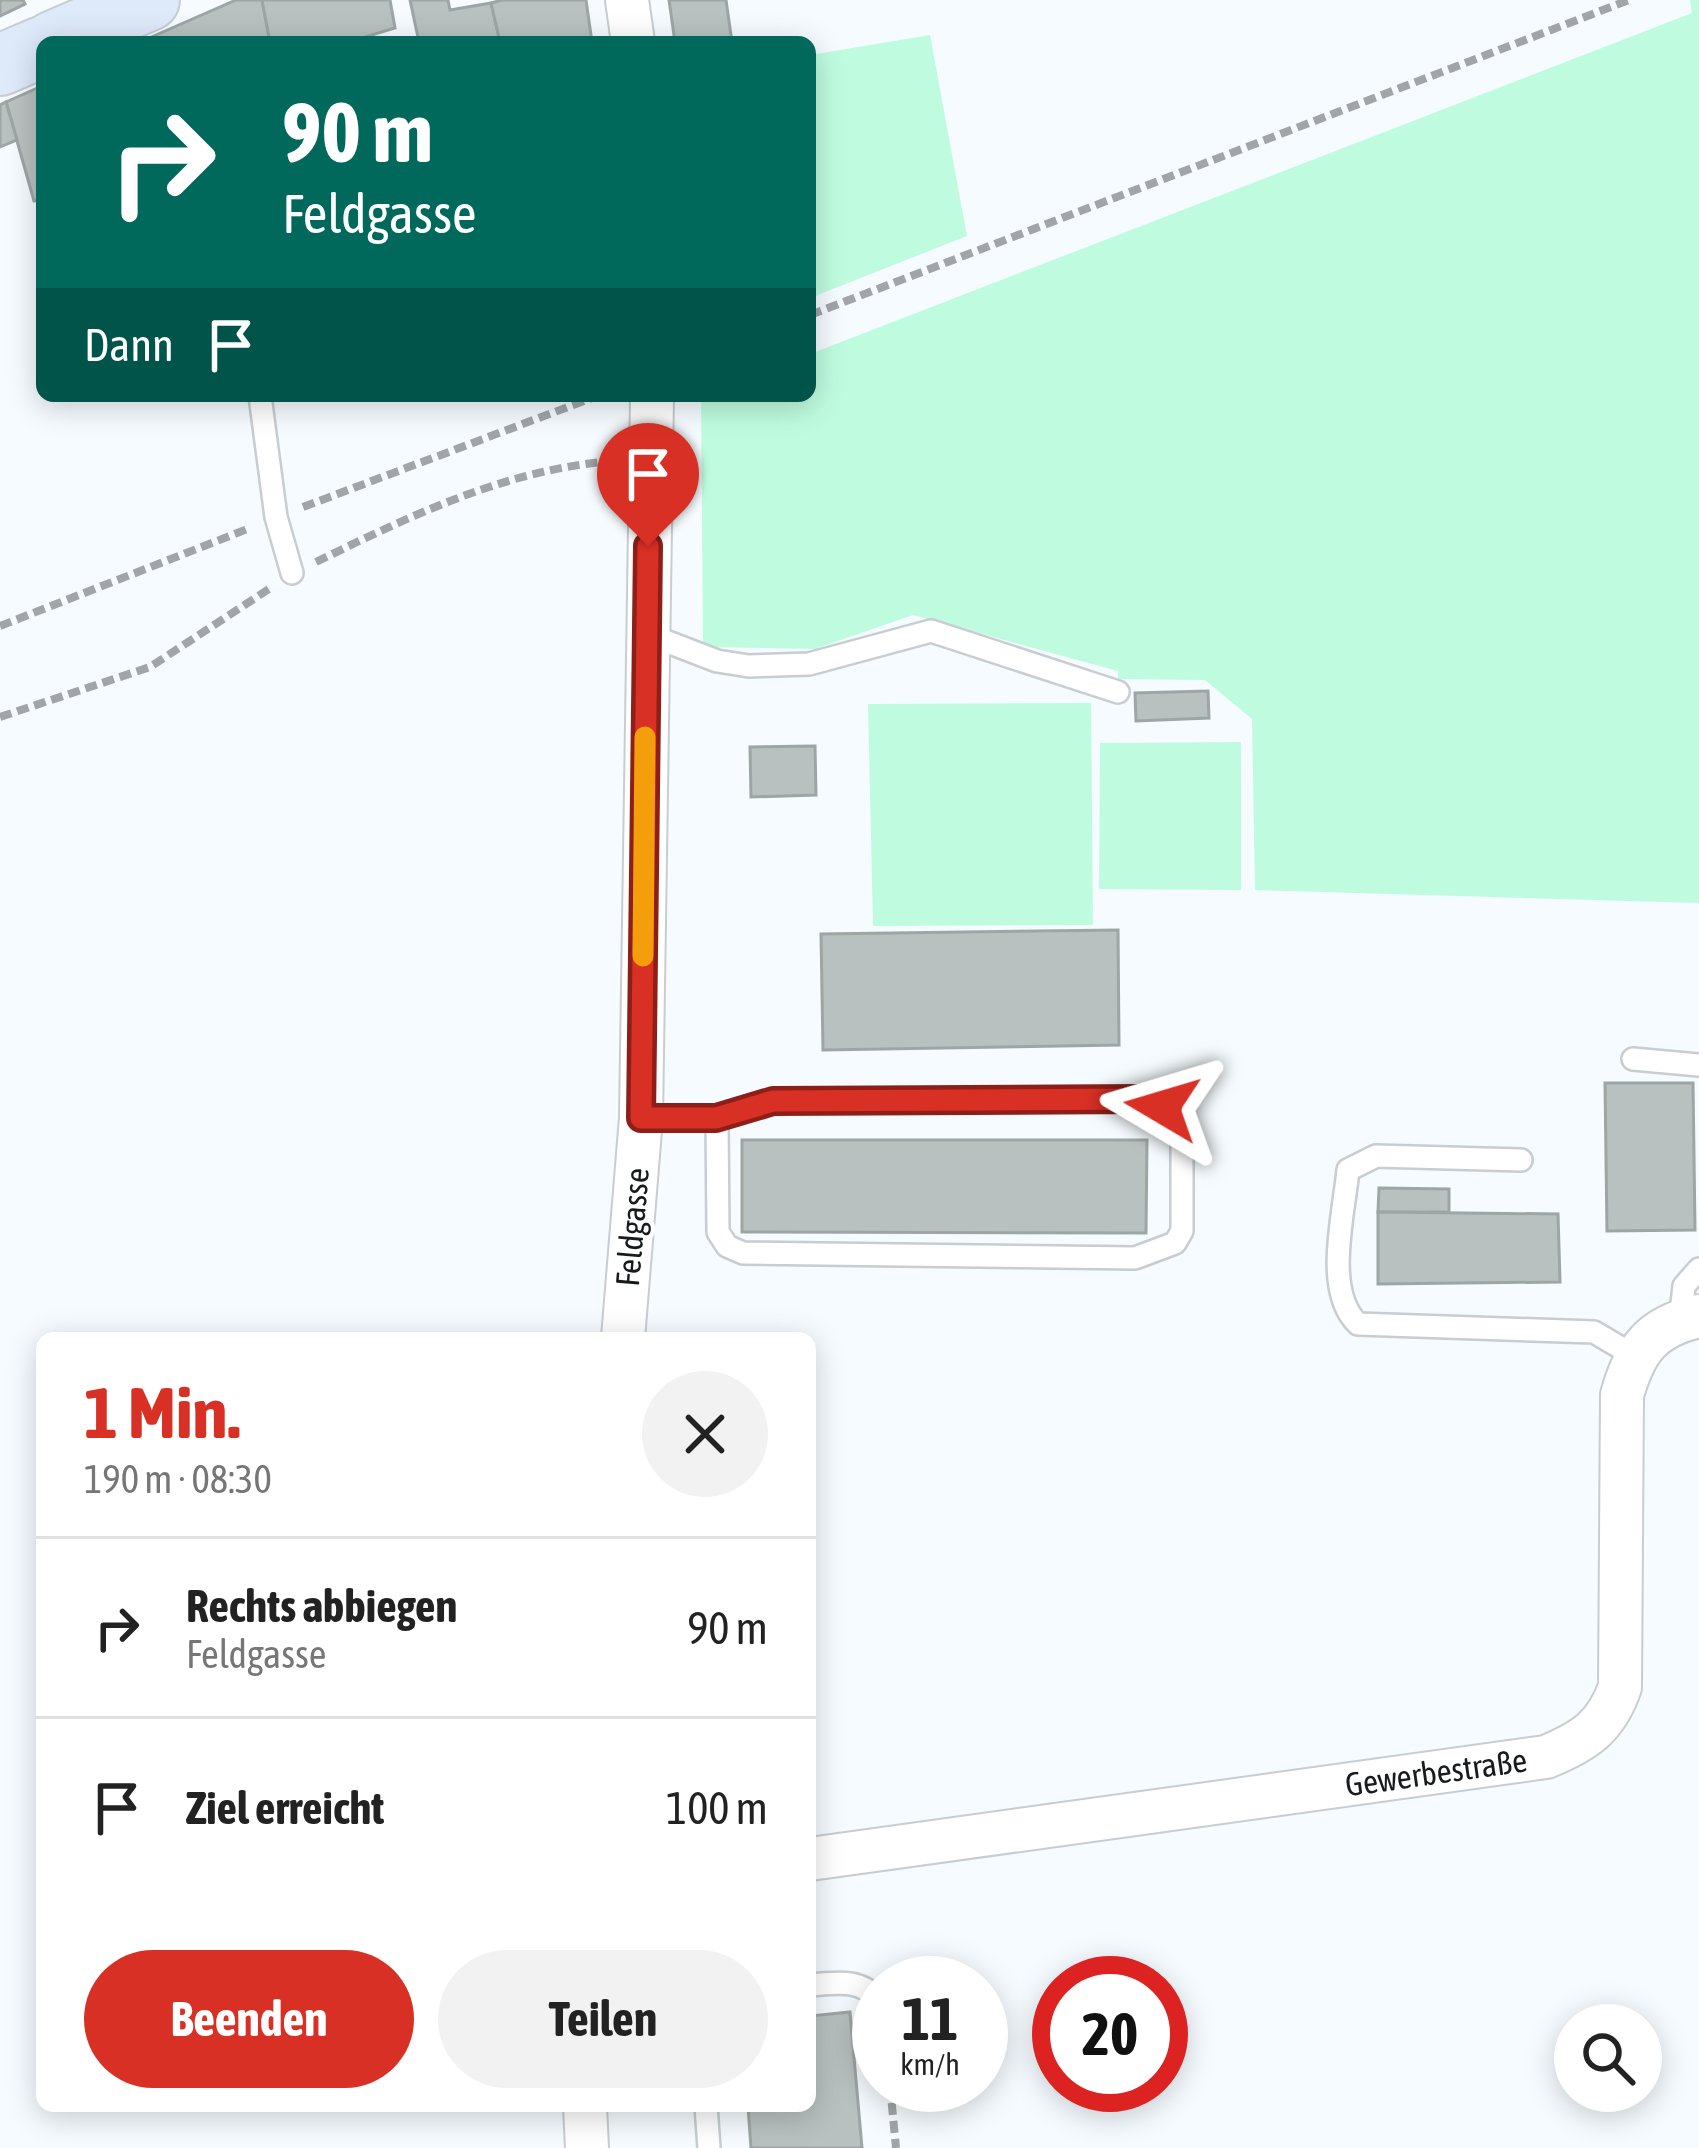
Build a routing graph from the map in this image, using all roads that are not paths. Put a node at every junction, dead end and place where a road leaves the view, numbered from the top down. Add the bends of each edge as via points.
1 (149, 0) edge
2 (627, 0) edge
3 (66, 36) edge
4 (632, 36) edge
5 (36, 49) edge
6 (0, 65) edge
7 (261, 402) edge
8 (652, 402) edge
9 (292, 573) dead end
10 (646, 634) junction
11 (1118, 692) dead end
12 (1633, 1059) dead end
13 (1699, 1065) edge
14 (641, 1118) junction
15 (716, 1118) junction
16 (1521, 1160) dead end
17 (1699, 1269) edge
18 (1690, 1318) edge
19 (623, 1332) edge
20 (1634, 1355) junction
21 (816, 1858) edge
22 (816, 1984) edge
23 (852, 1984) edge
24 (585, 2112) edge
25 (707, 2112) edge
26 (587, 2148) edge
27 (710, 2148) edge

1 - 3 main road
2 - 4 street
5 - 6 main road
7 - 9 lane
8 - 10 street, Feldgasse
10 - 11 lane via 749,666 809,664 931,631
10 - 14 street, Feldgasse
12 - 13 lane
14 - 15 lane
14 - 19 street, Feldgasse
15 - 15 lane via 773,1101 1144,1099 1175,1119 1182,1141 1182,1231 1158,1252 1135,1258 743,1253 718,1232
16 - 20 lane via 1357,1161 1348,1170 1340,1279 1350,1317 1358,1324 1594,1332
17 - 18 lane via 1684,1286
18 - 20 street via 1659,1328
20 - 21 street, Gewerbestraße via 1622,1395 1620,1687 1610,1716 1582,1742 1546,1757
22 - 23 lane
24 - 26 street
25 - 27 lane

